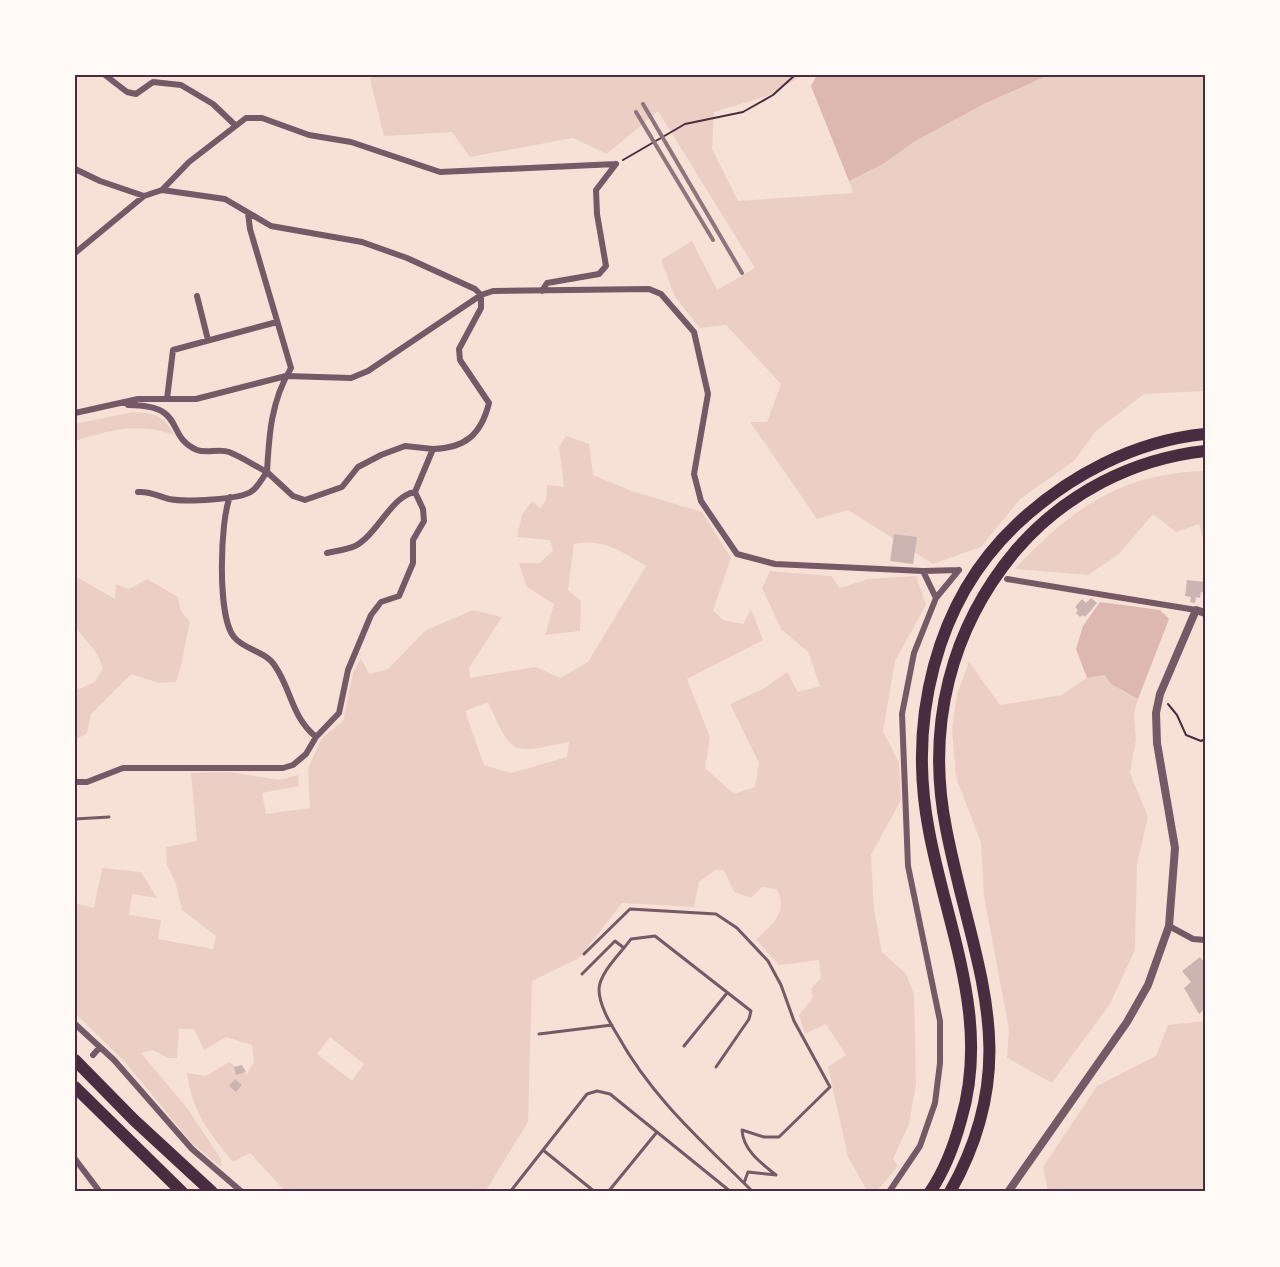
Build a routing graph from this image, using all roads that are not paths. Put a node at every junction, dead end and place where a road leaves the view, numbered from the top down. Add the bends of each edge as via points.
1 (105, 75) edge
2 (236, 126) junction
3 (75, 169) edge
4 (162, 190) junction
5 (144, 196) junction
6 (248, 213) junction
7 (75, 253) edge
8 (542, 291) junction
9 (481, 295) junction
10 (197, 296) dead end
11 (278, 322) junction
12 (208, 340) junction
13 (286, 376) junction
14 (167, 399) junction
15 (126, 402) junction
16 (75, 413) edge
17 (1205, 434) edge
18 (433, 448) junction
19 (1205, 451) edge
20 (267, 472) junction
21 (138, 492) dead end
22 (415, 492) junction
23 (230, 497) junction
24 (327, 553) dead end
25 (923, 571) junction
26 (1007, 579) dead end
27 (936, 598) junction
28 (1200, 611) edge
29 (316, 737) junction
30 (75, 782) edge
31 (109, 817) dead end
32 (75, 819) edge
33 (1169, 926) junction
34 (1205, 940) edge
35 (624, 948) junction
36 (585, 954) dead end
37 (582, 974) dead end
38 (727, 993) junction
39 (75, 1024) edge
40 (612, 1025) junction
41 (539, 1034) dead end
42 (684, 1046) dead end
43 (100, 1047) junction
44 (93, 1055) dead end
45 (75, 1060) edge
46 (716, 1067) dead end
47 (75, 1088) edge
48 (657, 1132) junction
49 (543, 1150) junction
50 (75, 1159) edge
51 (744, 1183) junction
52 (100, 1192) edge
53 (182, 1192) edge
54 (212, 1192) edge
55 (242, 1192) edge
56 (510, 1192) edge
57 (595, 1192) edge
58 (608, 1192) edge
59 (731, 1192) edge
60 (753, 1192) edge
61 (888, 1192) edge
62 (931, 1192) edge
63 (950, 1192) edge
64 (1008, 1192) edge

1 - 2 street via 136,94 153,82 181,85 213,104
2 - 4 street via 189,162
2 - 8 street via 246,118 262,118 440,172 616,164 596,190 606,266 599,274 547,283
3 - 5 street
4 - 5 street
4 - 6 street via 225,199
5 - 7 street
6 - 9 street via 271,226 362,242 407,258
6 - 11 street
8 - 9 street via 493,291
8 - 25 street via 649,289 661,294 694,332 708,394 694,474 701,501 737,554 775,564
9 - 13 street via 368,371 351,378
9 - 18 street via 481,308 459,349 460,360 486,396 488,409 465,443 454,448
10 - 12 street
11 - 12 street
11 - 13 street via 291,368
12 - 14 street via 173,350
13 - 14 street via 196,399
13 - 20 street via 270,422
14 - 15 street
15 - 16 street
15 - 20 street via 157,408 171,417 186,444 200,451 228,451
17 - 62 highway via 1128,454 1057,490 990,554 956,606 944,635 923,720 923,793 966,983 973,1048 964,1110 942,1173
18 - 20 street via 405,446 381,455 358,467 342,487 306,500 293,496
18 - 22 street
19 - 63 highway via 1159,459 1115,476 1068,502 1046,520 1004,564 987,589 949,673 940,722 940,791 983,979 990,1049 982,1114 973,1145
20 - 23 street via 253,490
21 - 23 street via 198,502
22 - 24 street via 402,496 355,546
22 - 29 street via 424,521 412,540 413,563 399,596 381,603 371,615 348,670 339,713
23 - 29 street via 224,518 224,610 228,625 234,638 275,666 304,727
25 - 27 street
25 - 27 street via 959,570
26 - 28 street
27 - 61 street via 914,653 902,714 908,866 940,1021 940,1063 935,1103 920,1146
28 - 33 street via 1160,694 1156,713 1157,743 1175,848
29 - 30 street via 306,754 283,768 123,768 87,782
31 - 32 lane
33 - 34 street via 1194,939
33 - 64 street via 1148,984 1127,1022
35 - 37 lane via 615,941
35 - 38 lane via 631,939 655,936
35 - 40 lane via 601,979 599,990
36 - 51 lane via 630,909 716,915 737,928 768,962 830,1087 778,1137 742,1130 742,1138 754,1156 776,1175 748,1172
38 - 42 lane
38 - 46 lane via 750,1011 750,1019
39 - 43 street
40 - 41 lane
40 - 51 lane via 637,1071
43 - 44 street
43 - 55 street via 192,1149
45 - 54 highway
47 - 53 highway
48 - 49 lane via 610,1094 597,1091 587,1094
48 - 58 lane
48 - 59 lane
49 - 56 lane
49 - 57 lane
50 - 52 street
51 - 60 lane

